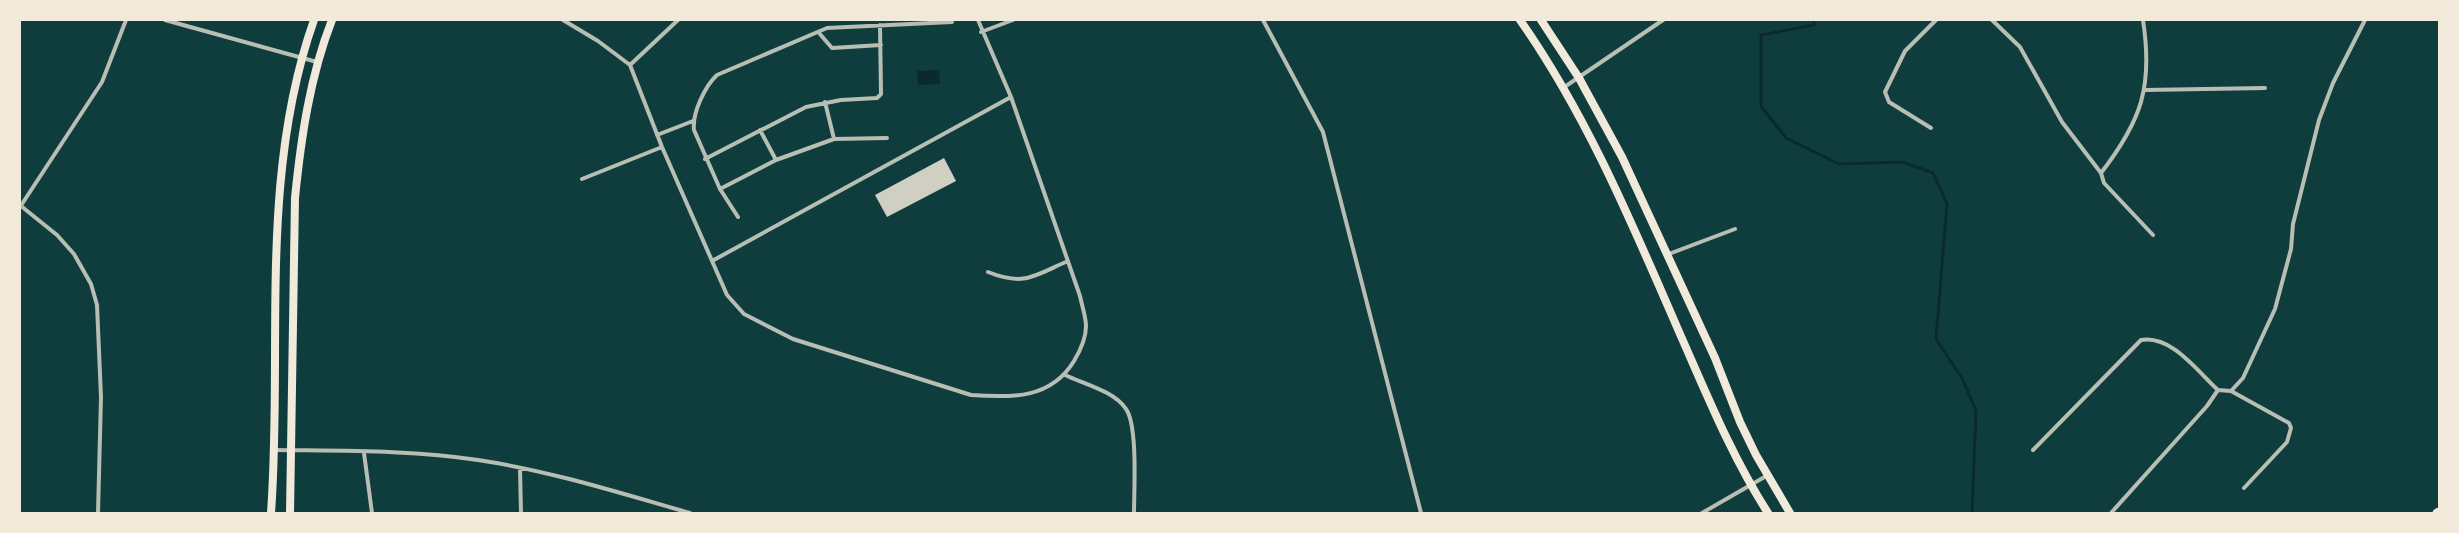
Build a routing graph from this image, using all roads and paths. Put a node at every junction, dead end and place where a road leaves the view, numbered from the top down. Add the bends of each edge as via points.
1 (126, 20) edge
2 (165, 20) edge
3 (314, 20) edge
4 (332, 20) edge
5 (563, 20) edge
6 (678, 20) edge
7 (978, 20) edge
8 (1013, 20) edge
9 (1263, 20) edge
10 (1520, 20) edge
11 (1541, 20) edge
12 (1663, 20) edge
13 (1936, 20) edge
14 (1992, 20) edge
15 (2143, 20) edge
16 (2365, 20) edge
17 (952, 22) dead end
18 (880, 25) junction
19 (982, 32) junction
20 (819, 33) junction
21 (881, 45) junction
22 (301, 57) junction
23 (317, 62) junction
24 (630, 65) junction
25 (1579, 78) junction
26 (1564, 88) junction
27 (2265, 88) dead end
28 (2145, 90) junction
29 (1011, 97) junction
30 (826, 102) junction
31 (693, 120) junction
32 (1931, 128) dead end
33 (760, 130) junction
34 (657, 135) junction
35 (887, 138) dead end
36 (834, 139) junction
37 (662, 147) junction
38 (705, 158) junction
39 (776, 160) junction
40 (2101, 173) junction
41 (582, 179) dead end
42 (720, 189) junction
43 (20, 207) edge
44 (738, 217) dead end
45 (1735, 229) dead end
46 (2153, 235) dead end
47 (1665, 255) junction
48 (712, 261) junction
49 (1068, 261) junction
50 (988, 272) dead end
51 (1065, 375) junction
52 (2218, 390) junction
53 (2231, 391) junction
54 (275, 450) junction
55 (291, 450) junction
56 (2033, 450) dead end
57 (364, 453) junction
58 (520, 468) junction
59 (1768, 475) junction
60 (1750, 485) junction
61 (2244, 488) dead end
62 (98, 513) edge
63 (271, 513) edge
64 (290, 513) edge
65 (372, 513) edge
66 (521, 513) edge
67 (690, 513) edge
68 (1134, 513) edge
69 (1421, 513) edge
70 (1702, 513) edge
71 (1768, 513) edge
72 (1790, 513) edge
73 (2111, 513) edge

1 - 43 street via 102,82
2 - 22 street
3 - 22 main road
4 - 23 main road
5 - 24 street via 598,41
6 - 24 street
7 - 19 street
8 - 19 street
9 - 69 street via 1323,132
10 - 26 main road
11 - 25 main road
12 - 25 street
13 - 32 street via 1905,51 1885,92 1889,102
14 - 40 street via 2020,47 2062,122
15 - 28 street via 2148,53
16 - 53 street via 2332,83 2319,120 2275,309 2243,378
17 - 18 street
18 - 20 street via 827,28
18 - 21 street
19 - 29 street
20 - 21 street via 832,48
20 - 31 street via 717,75 712,79
21 - 30 street via 881,94 877,98
22 - 23 street
22 - 54 main road via 281,160 274,311
23 - 55 main road via 300,148 295,198
24 - 34 street
25 - 26 street
25 - 47 main road via 1622,158 1657,232
26 - 60 main road via 1605,166
27 - 28 street
28 - 40 street via 2139,112 2118,151
29 - 48 street
29 - 49 street
30 - 33 street via 806,107
30 - 36 street
31 - 34 street
31 - 38 street via 694,130
33 - 38 street
33 - 39 street
34 - 37 street
35 - 36 street
36 - 39 street
37 - 41 street
37 - 48 street
38 - 42 street
39 - 42 street
40 - 46 street via 2104,183
42 - 44 street
43 - 62 street via 57,235 74,254 91,284 97,305 101,397
45 - 47 street
47 - 59 main road via 1714,358 1740,422
48 - 51 street via 727,295 744,314 800,341 971,395 1000,397 1029,393 1050,387
49 - 50 street via 1016,281
49 - 51 street via 1080,296 1086,326 1080,350
51 - 68 street via 1110,395 1127,410 1133,434
52 - 53 street
52 - 56 street via 2162,341 2151,338 2141,340
52 - 73 street via 2207,406
53 - 61 street via 2289,423 2291,428 2287,442
54 - 55 street
54 - 63 main road
55 - 57 street
55 - 64 main road
57 - 58 street via 441,456
57 - 65 street
58 - 66 street
58 - 67 street
59 - 60 street
59 - 72 main road
60 - 70 street
60 - 71 main road

